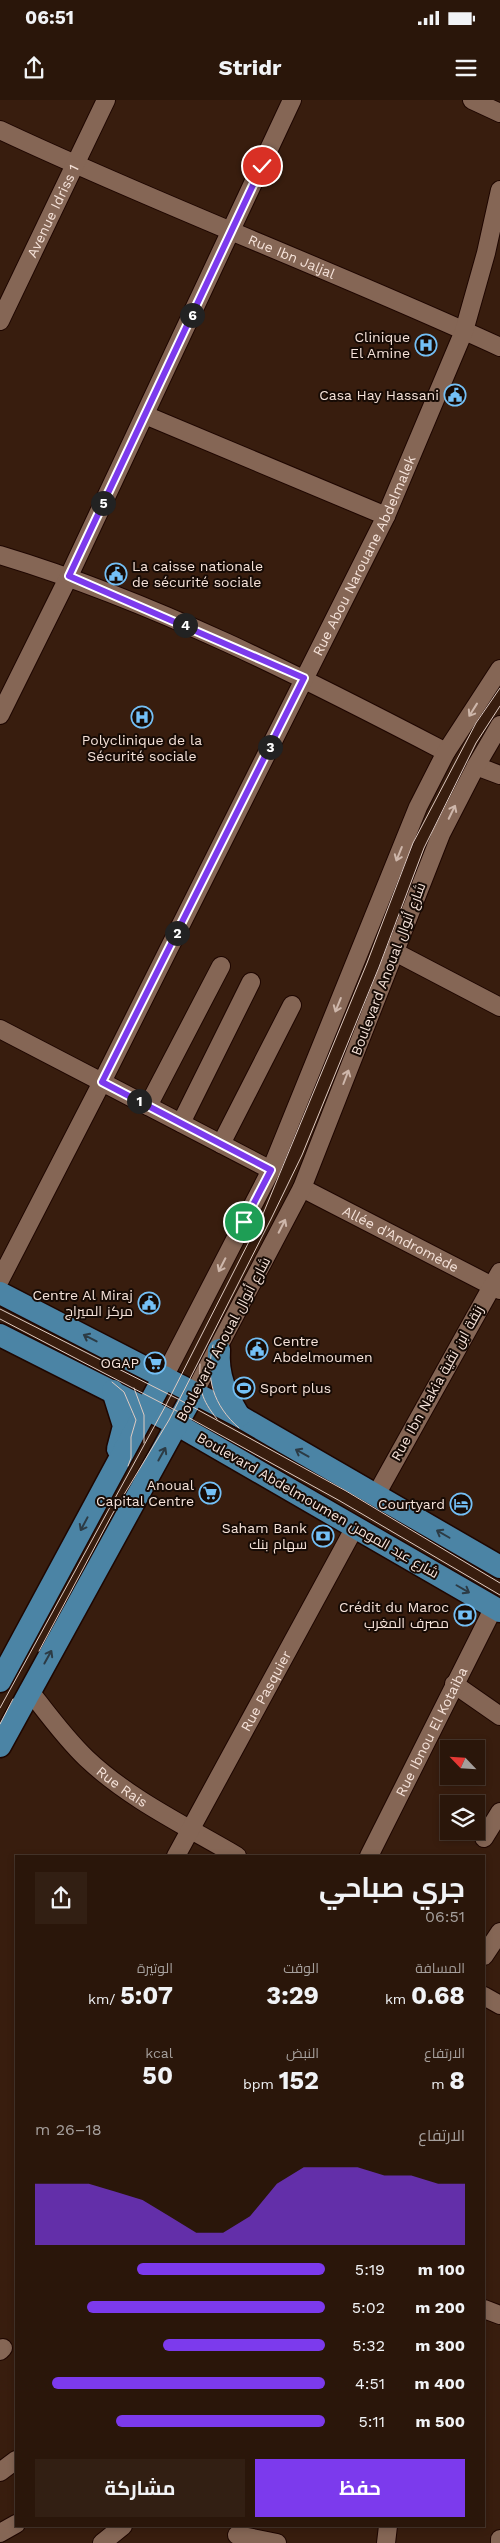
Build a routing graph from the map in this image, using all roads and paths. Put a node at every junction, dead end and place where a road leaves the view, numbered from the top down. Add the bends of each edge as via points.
1 (106, 100) edge
2 (292, 100) edge
3 (472, 100) edge
4 (500, 113) edge
5 (0, 130) edge
6 (75, 165) junction
7 (500, 190) edge
8 (232, 231) junction
9 (0, 321) edge
10 (464, 331) junction
11 (500, 347) edge
12 (145, 416) junction
13 (386, 516) junction
14 (0, 555) edge
15 (69, 576) junction
16 (500, 669) edge
17 (304, 678) junction
18 (0, 714) edge
19 (500, 725) edge
20 (446, 752) junction
21 (476, 766) junction
22 (500, 775) edge
23 (396, 952) junction
24 (221, 966) dead end
25 (250, 982) dead end
26 (292, 1005) dead end
27 (500, 1007) edge
28 (0, 1029) edge
29 (102, 1082) junction
30 (148, 1106) junction
31 (181, 1124) junction
32 (221, 1144) junction
33 (271, 1170) junction
34 (302, 1188) junction
35 (0, 1280) edge
36 (497, 1283) edge
37 (0, 1293) edge
38 (0, 1334) edge
39 (219, 1350) junction
40 (164, 1377) junction
41 (113, 1391) junction
42 (194, 1393) junction
43 (148, 1409) junction
44 (239, 1416) junction
45 (178, 1425) junction
46 (106, 1480) junction
47 (376, 1495) junction
48 (355, 1527) junction
49 (500, 1567) edge
50 (497, 1609) edge
51 (2, 1674) edge
52 (454, 1684) junction
53 (29, 1690) junction
54 (500, 1716) edge
55 (0, 1746) edge
56 (500, 1812) edge
57 (191, 1830) junction
58 (485, 1836) edge
59 (177, 1855) edge
60 (235, 1855) edge
61 (369, 1855) edge
62 (500, 1932) edge
63 (485, 1954) edge
64 (485, 1997) edge
65 (500, 2005) edge
66 (485, 2309) edge
67 (500, 2315) edge
68 (15, 2461) edge
69 (0, 2472) edge
70 (15, 2525) edge
71 (122, 2527) edge
72 (388, 2527) edge
73 (0, 2533) edge
74 (237, 2535) edge
75 (102, 2543) edge
76 (277, 2543) edge
77 (386, 2543) edge

1 - 6 street, Avenue Idriss 1
2 - 8 street
3 - 4 street
5 - 6 street, Rue Ibn Jaljal
6 - 8 street, Rue Ibn Jaljal
6 - 9 street, Avenue Idriss 1
7 - 10 street, Rue Abou Narouane Abdelmalek
8 - 10 street, Rue Ibn Jaljal via 348,278
8 - 12 street
10 - 11 street, Rue Ibn Jaljal
10 - 13 street, Rue Abou Narouane Abdelmalek
12 - 13 street
12 - 15 street
13 - 17 street, Rue Abou Narouane Abdelmalek
14 - 15 street
15 - 17 street
15 - 18 street
16 -> 20 street
17 - 20 street
17 - 29 street, Rue Abou Narouane Abdelmalek
19 - 21 street, Boulevard Anoual شارع أنوال
20 -> 33 street via 418,807
21 - 22 street
23 -> 21 street, Boulevard Anoual شارع أنوال via 441,834
23 - 27 street
34 -> 23 street, Boulevard Anoual شارع أنوال
24 - 30 street
25 - 31 street
26 - 32 street
28 - 29 street
29 - 30 street
29 - 35 street, Rue Abou Narouane Abdelmalek
30 - 31 street
31 - 32 street
32 - 33 street
33 -> 40 street
34 - 36 street, Allée d'Andromède
39 -> 34 street, Boulevard Anoual شارع أنوال
36 - 47 street, Rue Ibn Nakia زنقة ابن نقية
40 -> 37 main road
38 - 41 main road, Boulevard Abdelmoumen شارع عبد المومن
39 - 42 street, Boulevard Anoual شارع أنوال
39 - 44 main road via 218,1372
40 - 42 main road
40 - 43 main road
41 - 43 main road, Boulevard Abdelmoumen شارع عبد المومن
41 - 46 main road via 124,1426
42 - 44 main road
42 - 45 main road, Boulevard Anoual شارع أنوال
43 - 45 main road, Boulevard Abdelmoumen شارع عبد المومن
43 - 46 main road
47 -> 44 main road
45 - 48 main road, Boulevard Abdelmoumen شارع عبد المومن
53 -> 45 main road, Boulevard Anoual شارع أنوال
46 -> 51 main road
49 -> 47 main road
48 -> 50 main road, Boulevard Abdelmoumen شارع عبد المومن
48 - 57 street, Rue Pasquier
50 - 52 street, Rue Ibnou El Kotaiba
52 - 54 street
52 - 61 street, Rue Ibnou El Kotaiba
53 - 55 main road, Boulevard Anoual شارع أنوال
53 - 57 street, Rue Rais via 97,1768
56 - 58 street
57 - 59 street, Rue Pasquier
57 - 60 street, Rue Rais
62 - 63 street
64 - 65 street
66 - 67 street
68 - 69 street
70 - 73 street
71 - 75 street
72 - 77 street
74 - 76 street

